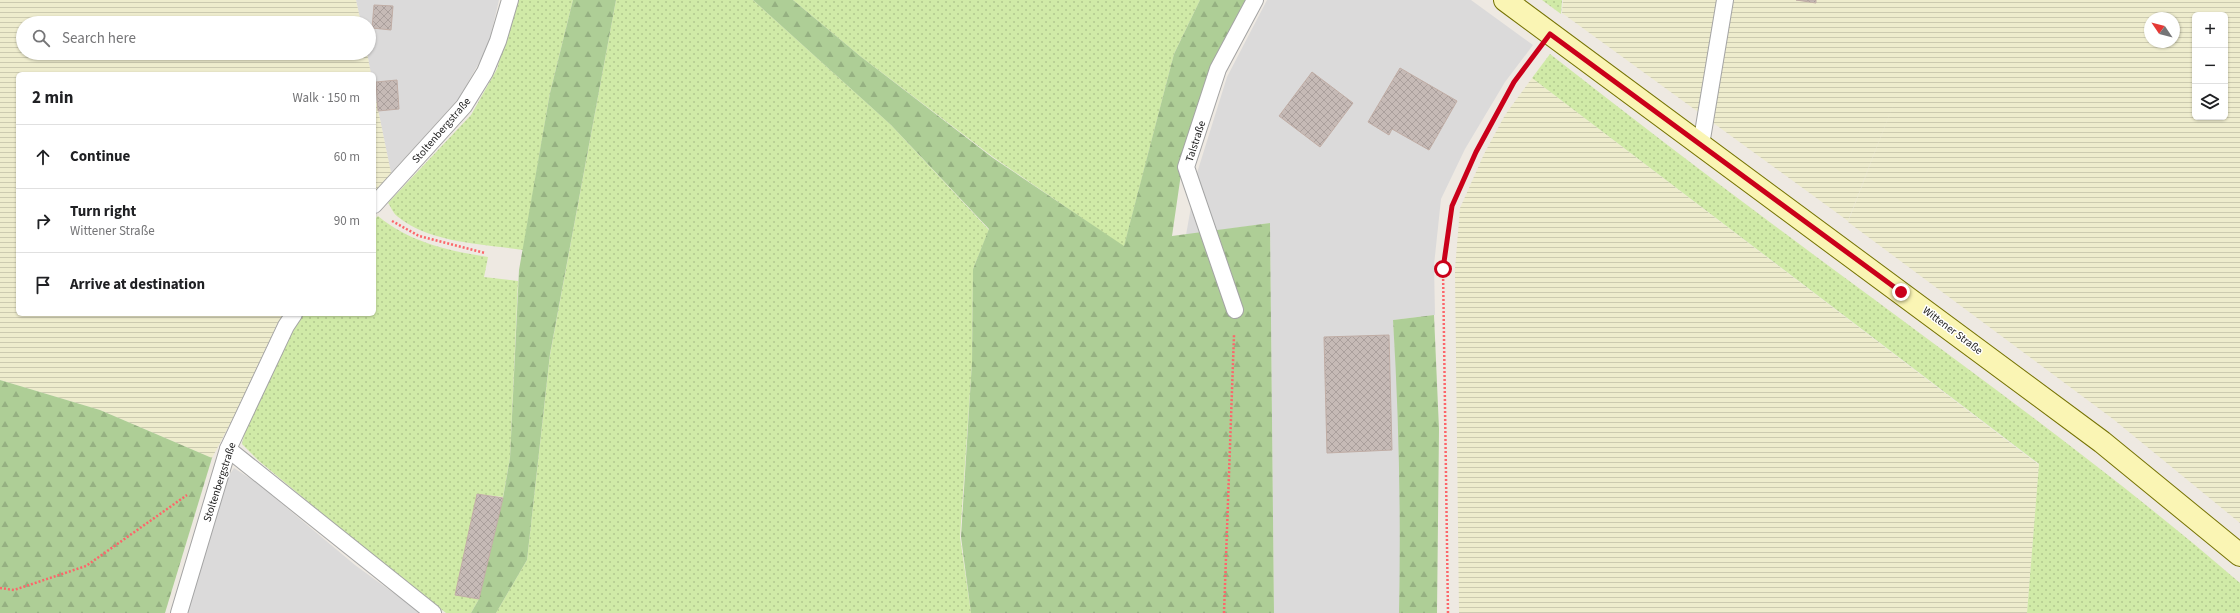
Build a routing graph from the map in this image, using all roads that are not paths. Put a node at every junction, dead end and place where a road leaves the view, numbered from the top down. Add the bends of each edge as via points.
1 (510, 0) edge
2 (1255, 0) edge
3 (1505, 0) edge
4 (1725, 0) edge
5 (1701, 144) junction
6 (376, 203) edge
7 (1235, 310) road end
8 (293, 316) edge
9 (228, 449) junction
10 (2240, 555) edge
11 (179, 613) edge
12 (433, 613) edge

1 - 6 lane, Stoltenbergstraße via 498,41 485,72 464,106
2 - 7 lane, Talstraße via 1218,69 1186,167
3 - 5 main road, Wittener Straße
4 - 5 lane
5 - 10 main road, Wittener Straße via 2102,442
8 - 9 lane, Stoltenbergstraße
9 - 11 lane, Stoltenbergstraße
9 - 12 lane

